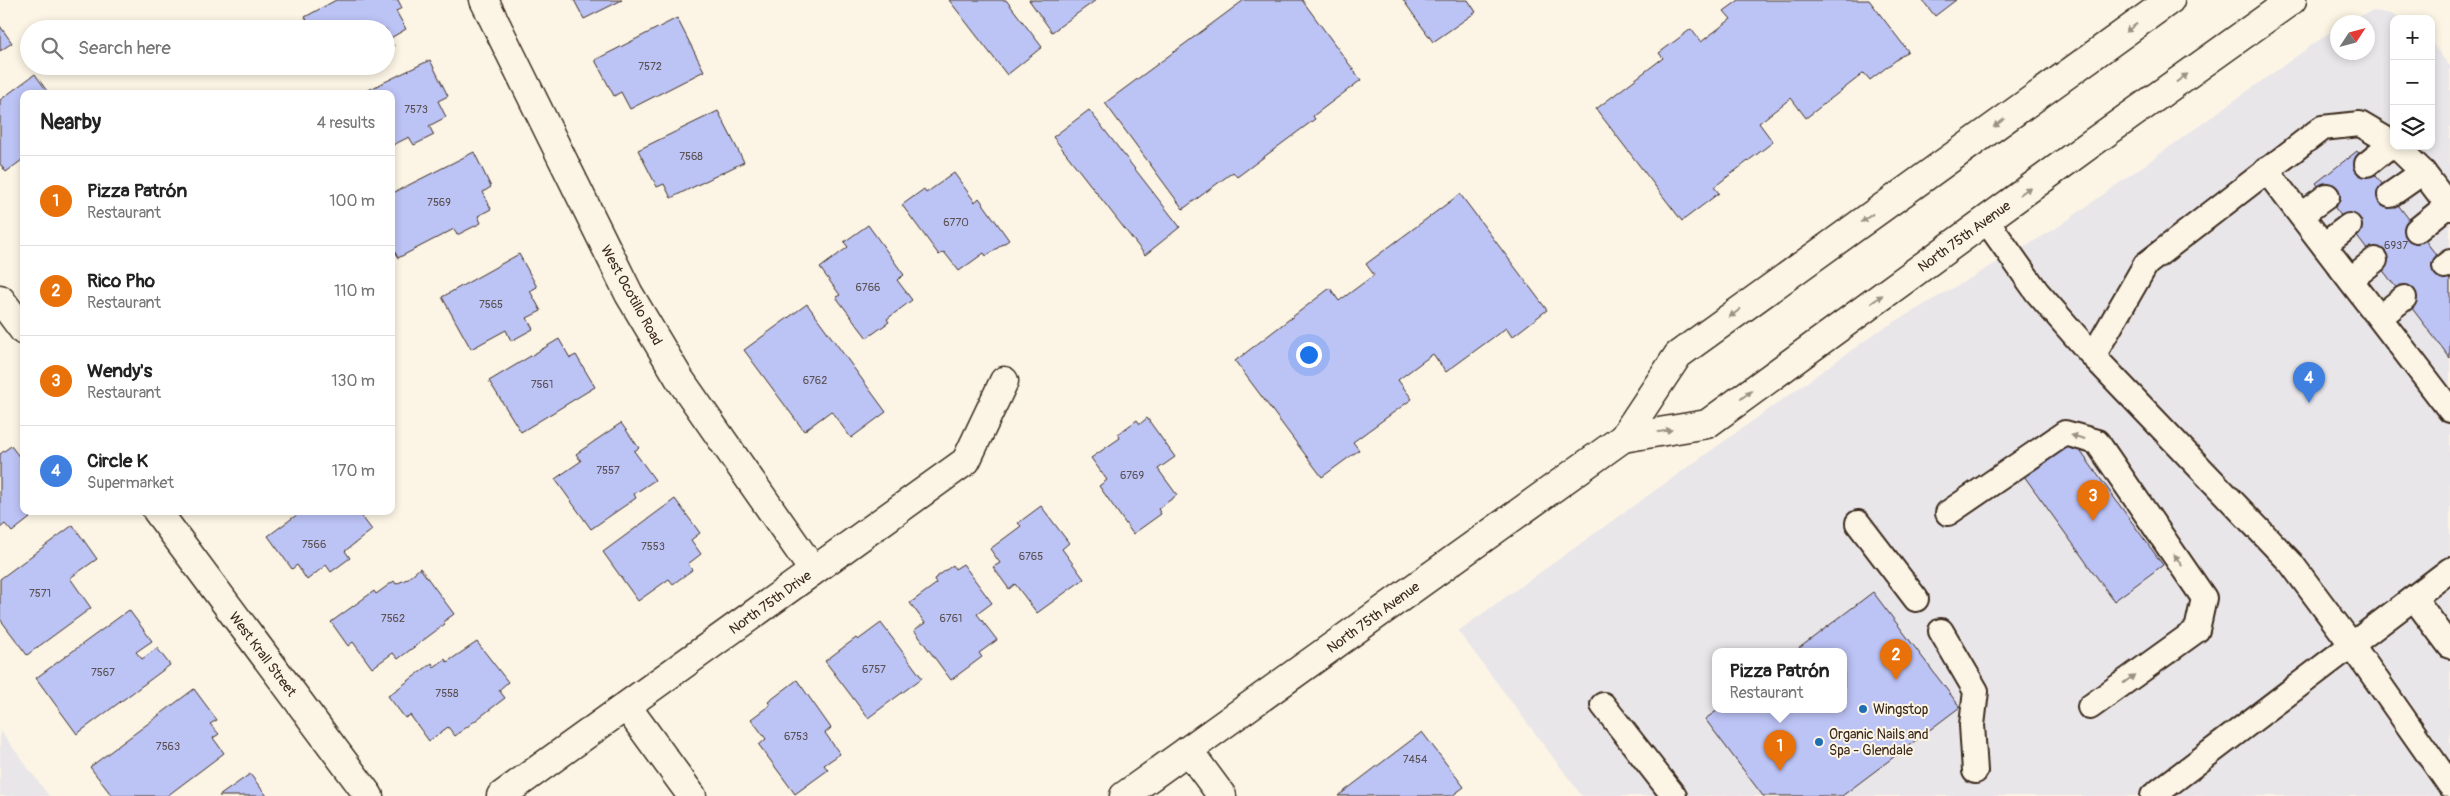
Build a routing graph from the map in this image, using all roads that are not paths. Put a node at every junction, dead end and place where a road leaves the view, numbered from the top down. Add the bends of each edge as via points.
1 (484, 0) edge
2 (2170, 0) edge
3 (2292, 0) edge
4 (2390, 142) edge
5 (2390, 147) edge
6 (2400, 150) edge
7 (2367, 164) dead end
8 (2266, 170) junction
9 (2423, 172) junction
10 (2390, 194) dead end
11 (2327, 196) dead end
12 (2449, 207) edge
13 (2301, 215) junction
14 (1986, 220) junction
15 (2349, 226) dead end
16 (2417, 230) dead end
17 (2324, 245) junction
18 (2376, 260) dead end
19 (2351, 279) junction
20 (2404, 298) dead end
21 (0, 299) edge
22 (2380, 317) junction
23 (20, 326) edge
24 (2093, 356) junction
25 (1004, 381) dead end
26 (2449, 406) edge
27 (1623, 438) junction
28 (1948, 513) dead end
29 (160, 515) edge
30 (1858, 523) dead end
31 (814, 570) junction
32 (2450, 570) edge
33 (2414, 598) junction
34 (1916, 599) dead end
35 (1941, 632) dead end
36 (2352, 645) junction
37 (2450, 646) edge
38 (1603, 705) dead end
39 (627, 707) junction
40 (2090, 707) dead end
41 (1188, 750) junction
42 (1975, 771) dead end
43 (2450, 784) edge
44 (369, 796) edge
45 (502, 796) edge
46 (692, 796) edge
47 (1124, 796) edge
48 (1222, 796) edge
49 (1674, 796) edge
50 (2154, 796) edge

1 - 31 main road, West Ocotillo Road via 629,294 679,378
2 -> 27 main road, North 75th Avenue via 1678,355
14 -> 3 main road, North 75th Avenue
4 - 8 lane via 2360,124 2322,128
5 - 7 lane
6 - 9 lane
8 - 13 lane
8 - 24 lane via 2146,264
9 - 10 lane
9 - 12 lane
11 - 13 lane
12 - 16 lane
13 - 17 lane
14 - 24 lane via 2037,292
27 -> 14 main road, North 75th Avenue via 1707,424
15 - 17 lane
17 - 19 lane
18 - 19 lane
19 - 22 lane
20 - 22 lane
21 - 23 main road
22 - 26 lane
24 - 36 lane via 2291,563
25 - 31 main road, North 75th Drive via 966,461
27 - 41 main road, North 75th Avenue
40 -> 28 lane via 2197,630 2204,598 2097,442 2065,433
29 - 44 main road, West Krall Street
30 - 34 lane
31 - 39 main road, North 75th Drive
32 - 33 lane
33 - 36 lane
33 - 37 lane
35 - 42 lane via 1976,691 1972,725
36 - 43 lane
36 - 50 lane
38 - 49 lane
39 - 45 main road, North 75th Drive
39 - 46 main road
41 - 47 main road, North 75th Avenue
41 - 48 main road

